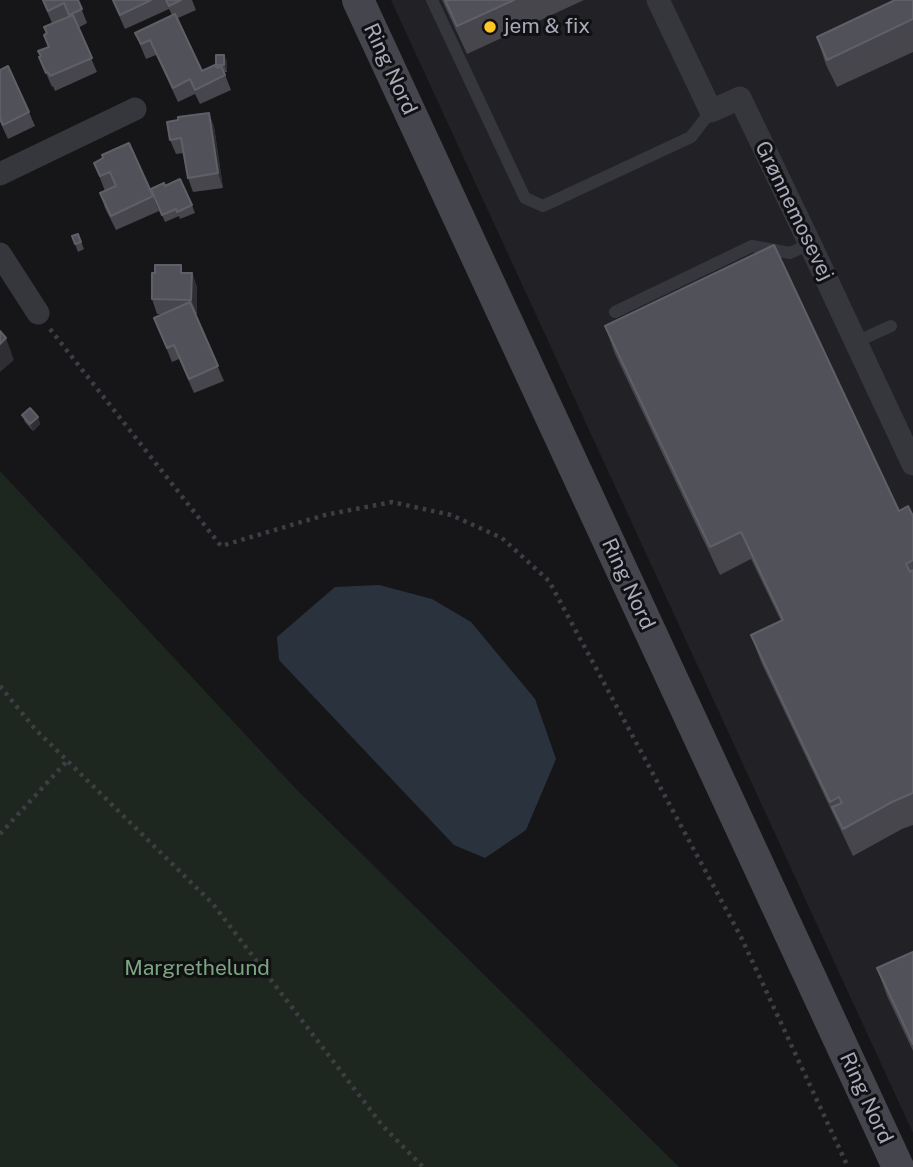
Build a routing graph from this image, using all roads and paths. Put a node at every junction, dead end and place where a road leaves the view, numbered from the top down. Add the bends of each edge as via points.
1 (358, 0) edge
2 (432, 0) edge
3 (658, 0) edge
4 (135, 109) dead end
5 (712, 111) junction
6 (0, 174) edge
7 (810, 244) junction
8 (0, 254) edge
9 (615, 312) dead end
10 (38, 313) joint
11 (891, 326) dead end
12 (856, 342) junction
13 (913, 464) edge
14 (0, 686) edge
15 (67, 761) junction
16 (0, 834) edge
17 (422, 1167) edge
18 (848, 1167) edge
19 (898, 1167) edge

1 - 19 main road, Ring Nord
2 - 5 lane via 525,198 543,206 691,137
3 - 5 street
4 - 6 street
5 - 7 street, Grønnemosevej via 740,98
7 - 9 lane via 790,253 752,246
7 - 12 street, Grønnemosevej
8 - 10 street
10 - 18 path via 221,546 325,515 392,502 452,515 502,538 549,581 741,937
11 - 12 lane
12 - 13 street, Grønnemosevej
14 - 15 path
15 - 16 path
15 - 17 path via 213,904 382,1125

